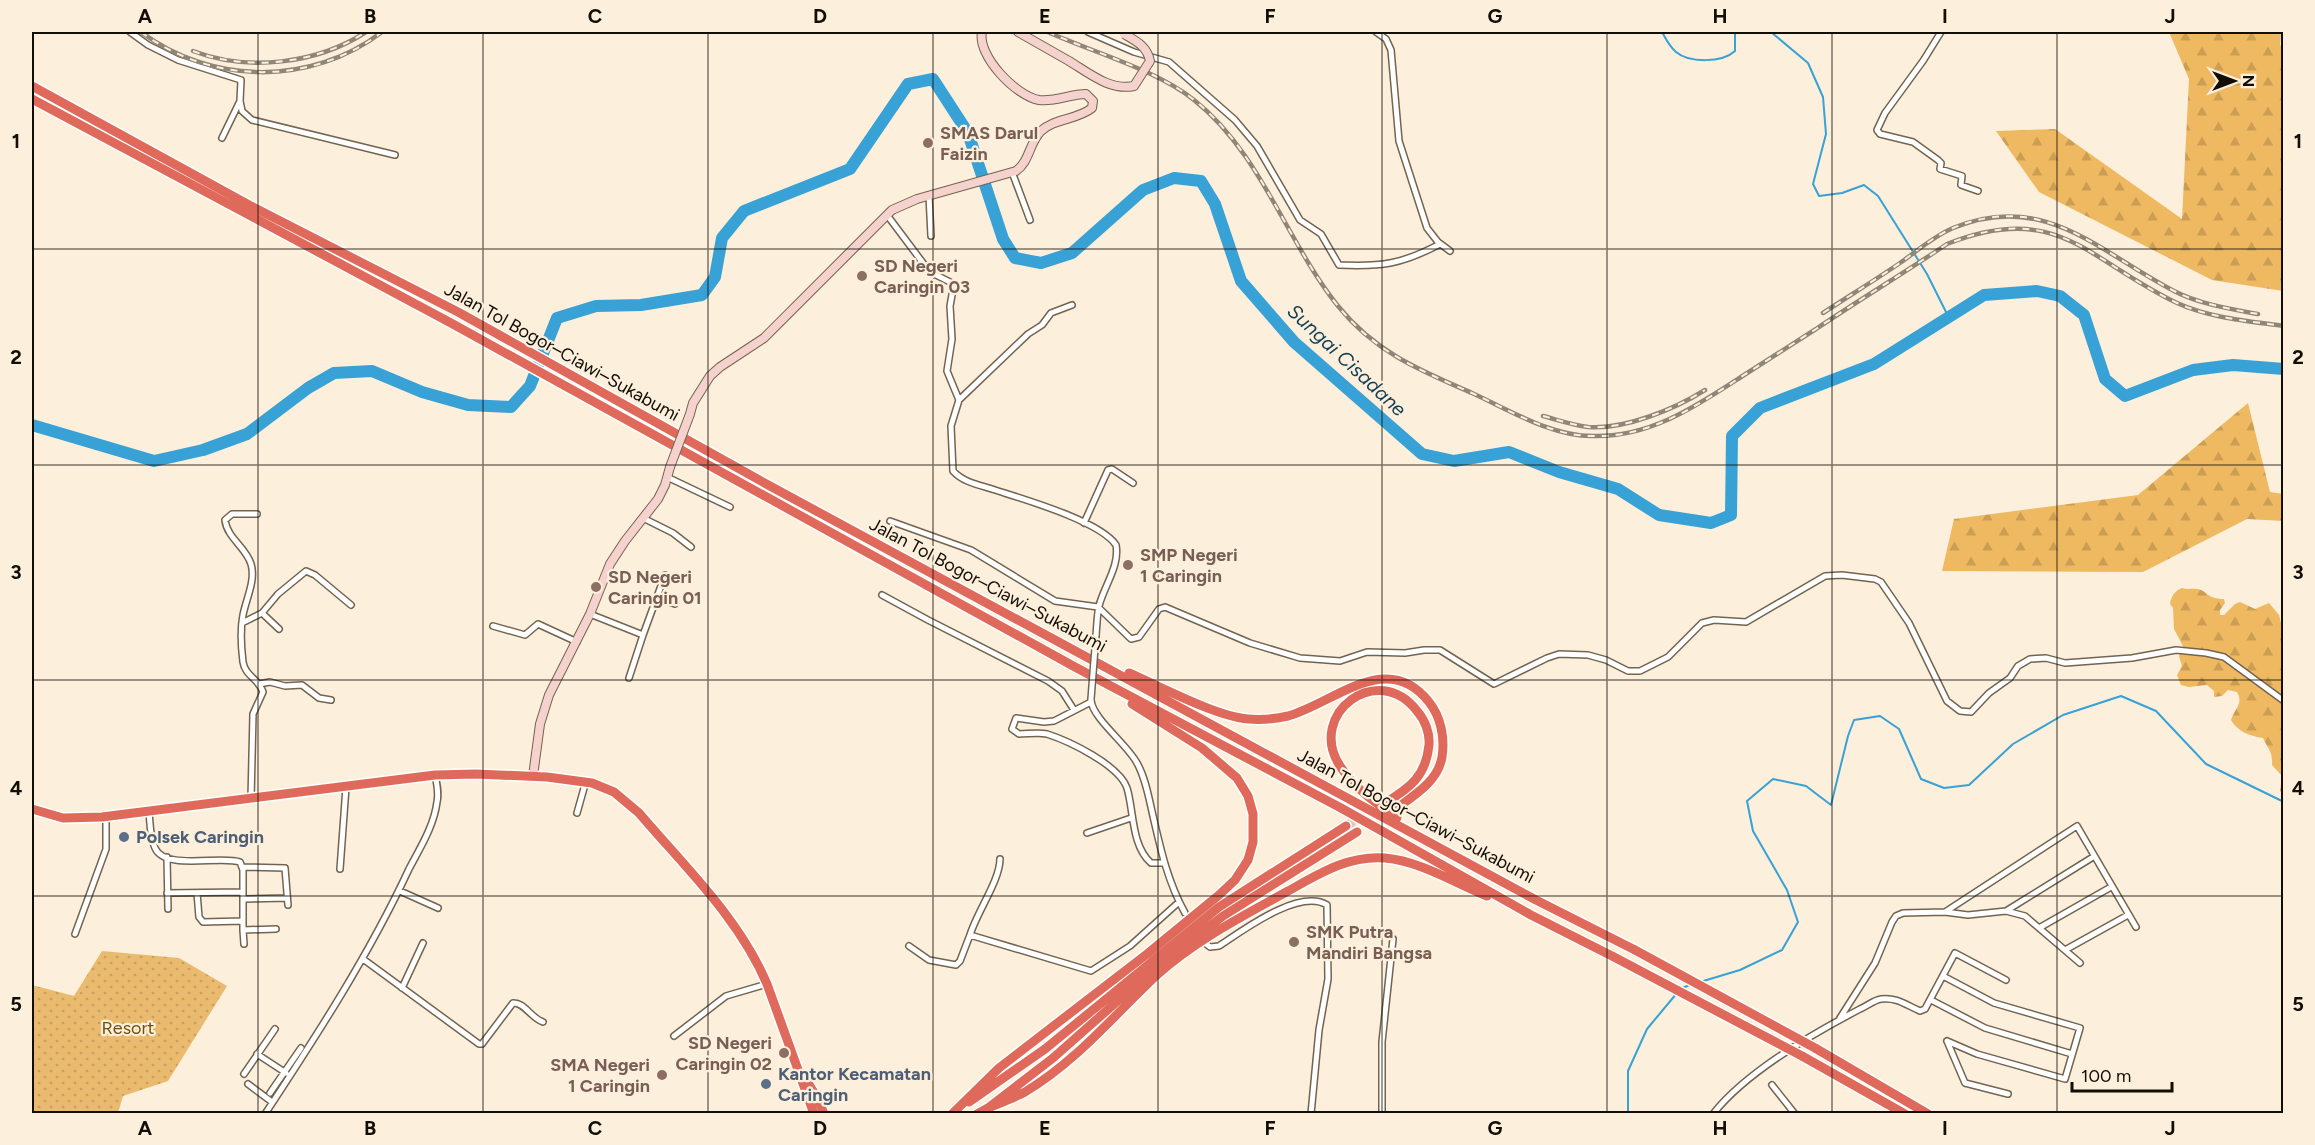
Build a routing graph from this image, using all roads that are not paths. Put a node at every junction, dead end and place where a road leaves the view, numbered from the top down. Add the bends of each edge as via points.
1 (130, 32) edge
2 (982, 32) edge
3 (1018, 32) edge
4 (1088, 32) edge
5 (1376, 32) edge
6 (1941, 32) edge
7 (1121, 33) edge
8 (32, 86) edge
9 (32, 99) edge
10 (240, 101) junction
11 (222, 138) dead end
12 (395, 155) dead end
13 (1009, 173) junction
14 (1978, 191) dead end
15 (929, 195) junction
16 (887, 215) junction
17 (1030, 220) dead end
18 (931, 236) dead end
19 (1440, 244) junction
20 (1450, 251) dead end
21 (1072, 305) dead end
22 (959, 400) junction
23 (650, 425) junction
24 (667, 477) junction
25 (1133, 483) dead end
26 (730, 507) dead end
27 (257, 514) dead end
28 (643, 518) junction
29 (890, 521) dead end
30 (1084, 524) junction
31 (691, 547) dead end
32 (665, 575) dead end
33 (882, 594) dead end
34 (657, 598) junction
35 (675, 604) dead end
36 (351, 605) dead end
37 (1098, 607) junction
38 (262, 613) junction
39 (591, 614) junction
40 (242, 623) junction
41 (493, 626) dead end
42 (279, 629) dead end
43 (643, 635) junction
44 (577, 642) junction
45 (1074, 650) junction
46 (1075, 667) junction
47 (629, 678) dead end
48 (259, 684) junction
49 (331, 700) dead end
50 (1091, 700) junction
51 (2283, 701) edge
52 (1074, 710) junction
53 (435, 775) junction
54 (533, 776) junction
55 (586, 781) junction
56 (346, 787) junction
57 (251, 799) junction
58 (1385, 803) tunnel mouth
59 (32, 810) edge
60 (1394, 810) dead end
61 (149, 811) junction
62 (577, 813) dead end
63 (106, 816) junction
64 (1131, 818) junction
65 (1346, 826) tunnel mouth
66 (1357, 832) tunnel mouth
67 (1087, 833) dead end
68 (1426, 839) junction
69 (2093, 857) junction
70 (167, 858) junction
71 (1000, 859) dead end
72 (1163, 863) junction
73 (243, 867) junction
74 (340, 869) dead end
75 (2111, 887) junction
76 (400, 891) junction
77 (167, 892) junction
78 (197, 893) junction
79 (243, 896) junction
80 (1179, 902) junction
81 (438, 908) dead end
82 (168, 909) dead end
83 (2006, 911) junction
84 (1945, 912) junction
85 (1185, 914) dead end
86 (1531, 915) junction
87 (2128, 915) junction
88 (243, 921) junction
89 (2136, 927) dead end
90 (2039, 928) junction
91 (276, 929) dead end
92 (243, 930) junction
93 (75, 934) dead end
94 (970, 935) junction
95 (1393, 939) dead end
96 (423, 943) dead end
97 (1205, 943) dead end
98 (244, 944) dead end
99 (909, 946) dead end
100 (2065, 950) junction
101 (363, 959) junction
102 (2080, 963) dead end
103 (1943, 976) junction
104 (2006, 980) dead end
105 (767, 984) junction
106 (402, 988) junction
107 (1931, 999) junction
108 (1839, 1019) junction
109 (543, 1022) dead end
110 (275, 1029) dead end
111 (674, 1036) dead end
112 (300, 1048) dead end
113 (257, 1054) junction
114 (2072, 1054) junction
115 (243, 1074) dead end
116 (287, 1074) junction
117 (801, 1074) junction
118 (248, 1084) dead end
119 (1772, 1085) dead end
120 (270, 1093) dead end
121 (2008, 1094) dead end
122 (272, 1102) junction
123 (988, 1108) junction
124 (265, 1113) edge
125 (814, 1113) edge
126 (824, 1113) edge
127 (952, 1113) edge
128 (977, 1113) edge
129 (1311, 1113) edge
130 (1382, 1113) edge
131 (1713, 1113) edge
132 (1795, 1113) edge
133 (1905, 1113) edge
134 (1928, 1113) edge

1 - 10 street via 178,60 239,77 243,87
2 - 13 street via 988,60 1024,93 1044,100 1086,93 1093,101 1086,112 1044,129 1035,138 1024,164
3 - 7 street, bridge via 1108,85 1122,88 1134,86 1150,61 1149,52
4 - 19 street via 1169,62 1235,120 1257,146 1300,220 1321,234 1339,266 1389,265
5 - 19 street via 1386,39 1391,50 1399,141 1427,228
6 - 14 street via 1877,130 1916,144 1938,160 1940,169 1962,176 1961,185
8 - 23 highway, Jalan Tol Bogor–Ciawi–Sukabumi via 249,205 458,312
9 - 23 highway, Jalan Tol Bogor–Ciawi–Sukabumi
10 - 11 street
10 - 12 street via 242,111 252,120
13 - 15 street
13 - 17 street
15 - 16 street
15 - 18 street
16 - 22 street via 923,263 954,286 947,374
16 - 24 street, bridge via 764,338 710,376 693,403
19 - 20 street
21 - 22 street via 1051,313
22 - 30 street via 951,430 955,473
23 - 45 highway, Jalan Tol Bogor–Ciawi–Sukabumi
23 - 46 highway, Jalan Tol Bogor–Ciawi–Sukabumi via 765,496
24 - 26 street
24 - 28 street via 658,499
25 - 30 street via 1108,470
27 - 40 street via 232,514 225,520 227,530 251,565
28 - 31 street
28 - 39 street via 610,564
29 - 37 street via 970,550 1055,601
30 - 37 street via 1104,533 1116,547 1110,579
32 - 34 street
33 - 52 street via 1048,681 1062,691
34 - 35 street
34 - 43 street
36 - 38 street via 306,571
37 - 50 street, bridge
37 - 51 street via 1131,639 1138,637 1159,609 1165,607 1287,656 1340,661 1366,652 1440,650 1494,684 1559,654 1588,655 1628,671 1640,671 1668,657 1702,622 1746,622 1822,577 1837,574 1881,582 1909,623 1947,701 1965,713 1973,711 2030,659 2065,663 2132,658 2170,650 2224,657
38 - 40 street
38 - 42 street
39 - 43 street
39 - 44 street
40 - 48 street via 244,667
41 - 44 street via 525,635 538,624
43 - 47 street
44 - 54 street via 543,713
45 - 60 highway via 1244,719 1290,716 1366,681 1389,680 1409,685 1438,716 1443,737 1442,759 1421,791
45 - 68 highway, Jalan Tol Bogor–Ciawi–Sukabumi
46 - 86 highway, Jalan Tol Bogor–Ciawi–Sukabumi via 1341,808
46 - 127 highway via 1202,748 1237,778 1253,814 1251,851 1245,866 1220,895 999,1068
48 - 49 street via 302,686 319,698
48 - 57 street via 262,695 252,718
50 - 52 street
50 - 72 street via 1093,711 1140,768
52 - 64 street via 1048,723 1016,718 1012,729 1019,734 1047,734 1101,760 1125,783
53 - 54 highway
53 - 56 highway
53 - 76 street via 436,809
54 - 55 highway
55 - 62 street
55 - 105 highway via 614,792 639,813 733,923
56 - 57 highway
56 - 74 street
57 - 61 highway
58 - 68 highway via 1409,787 1421,773 1428,760 1430,739 1420,714 1404,697 1393,692 1365,692 1349,700 1333,726 1331,744 1338,764 1363,793
59 - 63 highway via 63,818
61 - 63 highway
61 - 70 street via 154,847
63 - 93 street via 105,854
64 - 67 street
64 - 72 street via 1148,861
65 - 127 highway via 1219,908 1045,1049
66 - 123 highway via 1223,916 1156,967 1053,1059
68 - 134 highway, Jalan Tol Bogor–Ciawi–Sukabumi, bridge
69 - 75 street
69 - 83 street
69 - 84 street via 2077,826
70 - 73 street via 191,862 235,860
70 - 77 street
71 - 94 street
72 - 80 street
73 - 79 street
73 - 79 street via 285,868 288,901
75 - 87 street
75 - 90 street
76 - 81 street
76 - 101 street
77 - 78 street
77 - 82 street
78 - 79 street
78 - 88 street via 199,917 204,922
79 - 88 street
80 - 85 street
80 - 94 street via 1130,946 1091,971
83 - 84 street via 1968,915
83 - 90 street via 2025,916
84 - 108 street via 1896,916 1875,963
86 - 123 highway via 1407,862 1374,858 1338,865 1196,945 1159,974 1058,1070 1023,1093
86 - 133 highway, Jalan Tol Bogor–Ciawi–Sukabumi, bridge
87 - 89 street
87 - 100 street
88 - 92 street
90 - 100 street
91 - 92 street
92 - 98 street
94 - 99 street via 956,965 929,960
95 - 130 street via 1382,1042
96 - 106 street
97 - 129 street via 1219,946 1287,906 1312,901 1327,904 1328,979
100 - 102 street
101 - 106 street
101 - 116 street
103 - 104 street via 1955,953
103 - 107 street
103 - 114 street via 1995,1003 2078,1026
105 - 111 street via 726,996
105 - 117 highway
106 - 109 street via 480,1044 513,1003
107 - 108 street via 1920,1011 1898,999 1878,999
107 - 114 street via 1985,1028
108 - 131 street via 1771,1063
110 - 113 street
112 - 116 street
113 - 115 street
113 - 116 street
114 - 121 street via 2066,1079 1977,1054 1947,1041 1965,1083
116 - 120 street
116 - 122 street
117 - 125 highway
117 - 126 highway via 813,1088
118 - 122 street
119 - 132 street
122 - 124 street
123 - 128 highway

